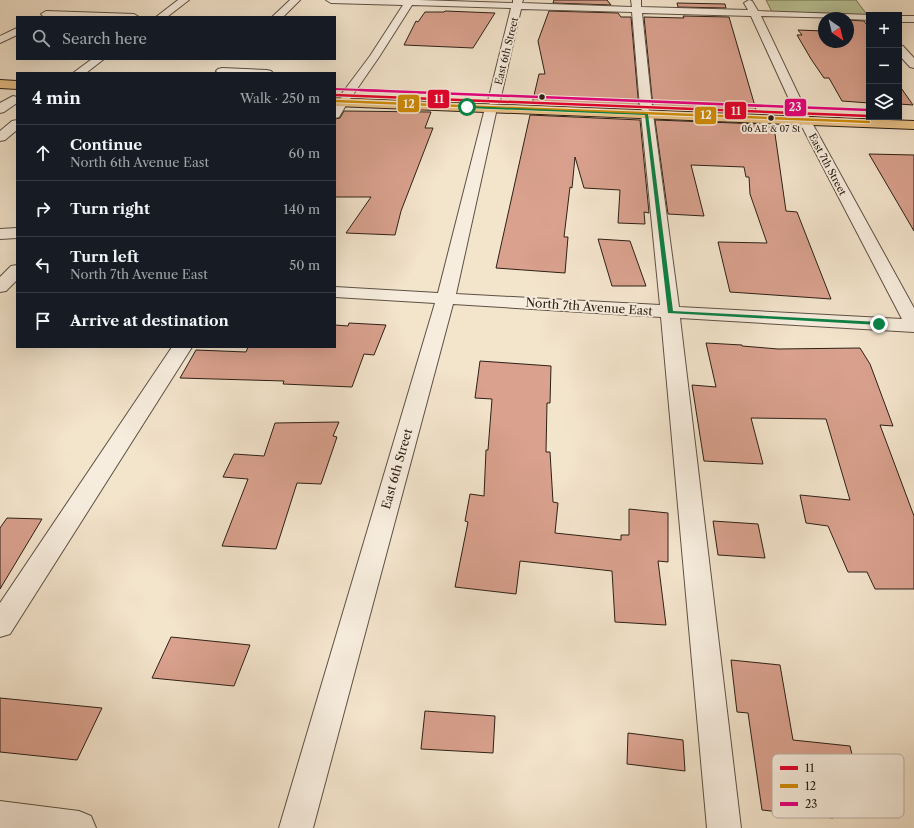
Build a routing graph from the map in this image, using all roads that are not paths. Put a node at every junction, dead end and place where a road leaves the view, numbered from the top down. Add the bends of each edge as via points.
1 (184, 0) edge
2 (295, 0) edge
3 (331, 0) edge
4 (747, 0) edge
5 (410, 1) edge
6 (518, 3) edge
7 (65, 4) dead end
8 (637, 5) edge
9 (863, 5) dead end
10 (869, 12) edge
11 (756, 14) junction
12 (44, 16) edge
13 (162, 16) edge
14 (278, 16) edge
15 (866, 17) edge
16 (902, 19) edge
17 (914, 19) edge
18 (16, 31) edge
19 (0, 40) edge
20 (902, 51) edge
21 (98, 60) edge
22 (233, 60) edge
23 (914, 65) edge
24 (80, 72) edge
25 (221, 72) edge
26 (0, 84) edge
27 (16, 85) edge
28 (340, 99) edge
29 (13, 100) dead end
30 (492, 105) junction
31 (0, 109) edge
32 (336, 111) edge
33 (646, 111) junction
34 (866, 116) edge
35 (902, 116) edge
36 (804, 117) junction
37 (914, 117) edge
38 (0, 118) edge
39 (16, 119) edge
40 (16, 125) edge
41 (914, 125) edge
42 (0, 137) edge
43 (16, 233) edge
44 (0, 234) edge
45 (12, 273) edge
46 (0, 287) edge
47 (336, 292) edge
48 (446, 298) junction
49 (670, 312) junction
50 (914, 326) edge
51 (181, 348) edge
52 (0, 626) edge
53 (0, 817) edge
54 (79, 828) edge
55 (296, 828) edge
56 (724, 828) edge

1 - 13 street
2 - 14 street
3 - 5 street
4 - 11 street, East 7th Street
5 - 6 street
5 - 28 street via 374,57
6 - 8 street
6 - 30 street, East 6th Street
7 - 12 street
8 - 11 street
8 - 33 street
9 - 10 street
11 - 15 street
11 - 36 street, East 7th Street
16 - 17 street
18 - 19 street
20 - 23 street
21 - 24 street
22 - 25 street
26 - 27 main road
28 - 30 main road
28 - 32 street
29 - 31 street
30 - 33 main road
30 - 48 street, East 6th Street
33 - 36 main road
33 - 49 street
34 - 36 main road
35 - 37 main road
36 - 41 main road
36 - 50 street, East 7th Street
38 - 39 street
40 - 42 street
43 - 44 street
45 - 46 street
47 - 48 street, North 7th Avenue East
48 - 49 street, North 7th Avenue East
48 - 55 street, East 6th Street
49 - 50 street, North 7th Avenue East
49 - 56 street
51 - 52 street
53 - 54 street

